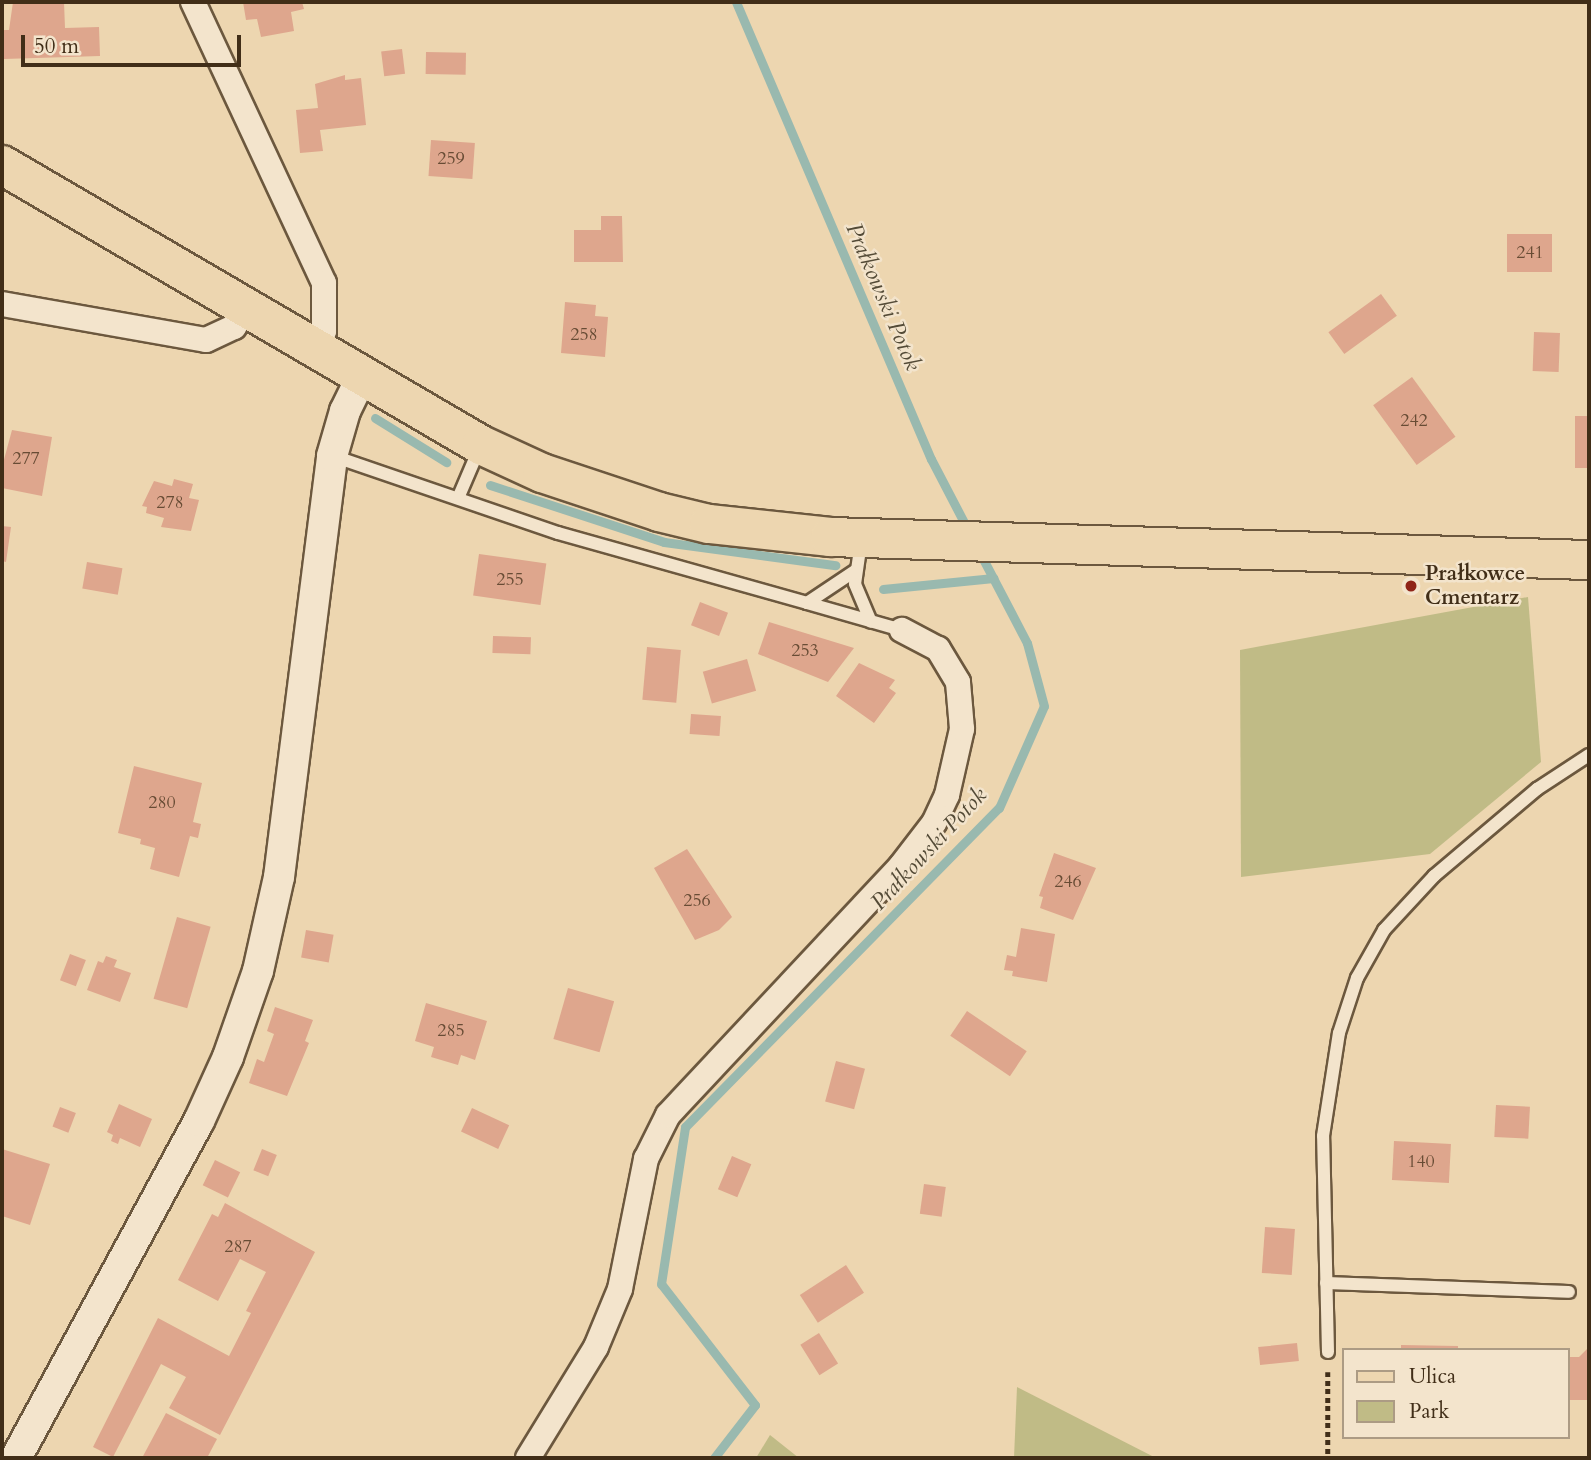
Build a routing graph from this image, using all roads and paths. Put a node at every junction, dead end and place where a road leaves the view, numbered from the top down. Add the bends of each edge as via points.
1 (193, 2) edge
2 (2, 165) edge
3 (2, 304) edge
4 (246, 309) junction
5 (313, 350) junction
6 (361, 378) junction
7 (481, 445) junction
8 (332, 456) junction
9 (459, 496) junction
10 (858, 555) junction
11 (1589, 560) edge
12 (807, 603) junction
13 (870, 622) junction
14 (902, 630) joint
15 (1589, 755) edge
16 (1326, 1283) junction
17 (1569, 1292) dead end
18 (1328, 1352) joint
19 (16, 1458) edge
20 (528, 1458) edge
21 (1328, 1458) edge

1 - 5 street via 324,283 324,331
2 - 4 main road
3 - 4 street via 206,340 234,327
4 - 5 main road
5 - 6 main road
6 - 7 main road
6 - 8 street
7 - 9 lane
7 - 10 main road via 584,489 671,515
8 - 9 lane
8 - 19 street via 285,840 258,971 228,1057 199,1121
9 - 12 lane via 558,533
10 - 11 main road via 905,540 1036,543 1182,554
10 - 12 lane
10 - 13 lane via 858,595
12 - 13 lane
13 - 14 lane
14 - 20 street via 938,649 957,682 962,729 947,795 934,823 900,867 668,1115 646,1159 615,1301 596,1347
15 - 16 lane via 1537,789 1434,876 1397,913 1369,954 1339,1033 1322,1136
16 - 17 lane
16 - 18 lane
18 - 21 path

